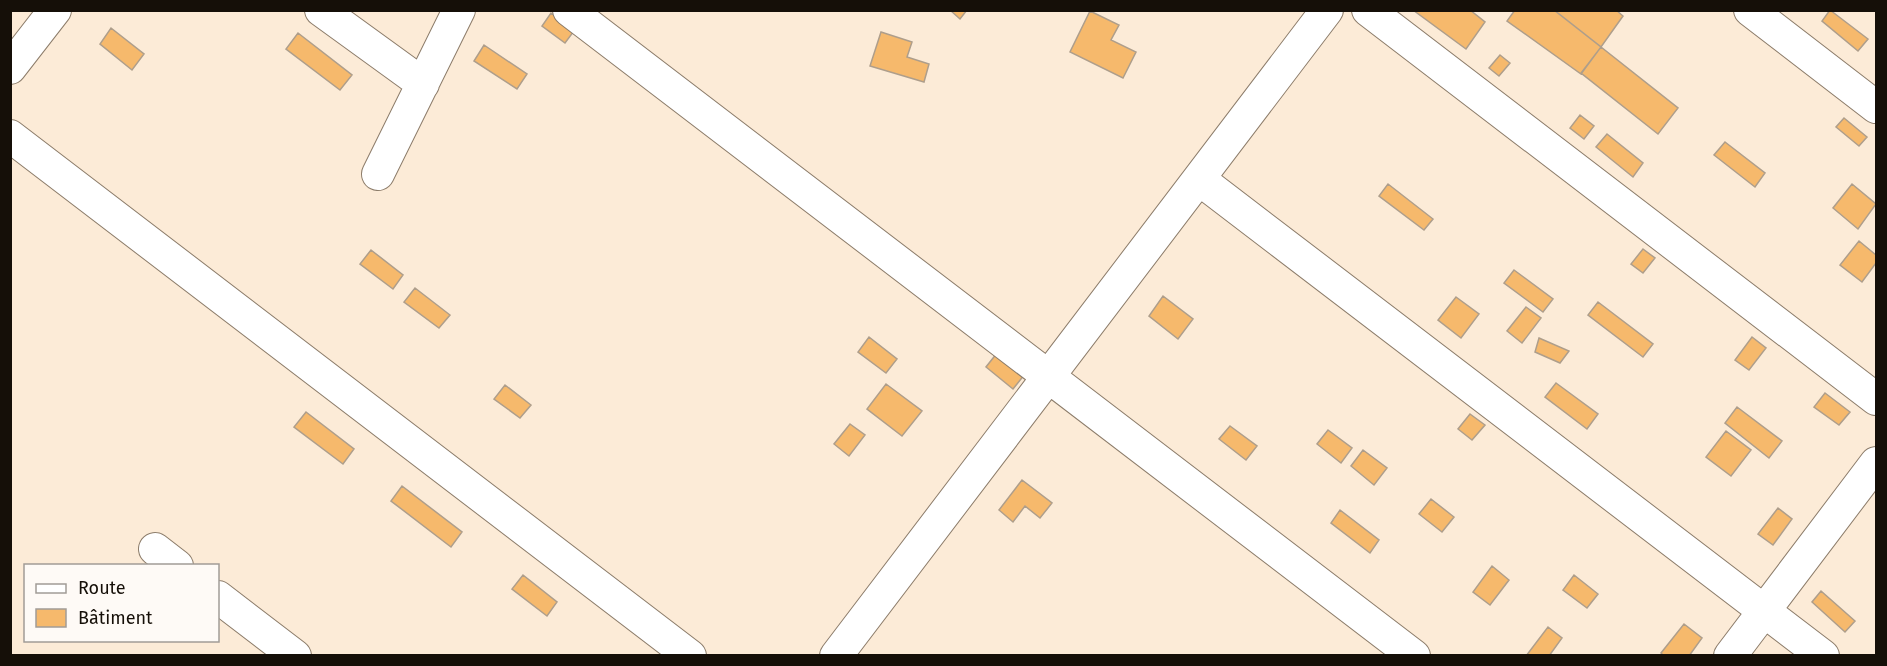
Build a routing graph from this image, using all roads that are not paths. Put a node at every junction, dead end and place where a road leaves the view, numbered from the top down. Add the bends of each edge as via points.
1 (55, 10) edge
2 (321, 10) edge
3 (459, 10) edge
4 (569, 10) edge
5 (1328, 10) edge
6 (1368, 10) edge
7 (1750, 10) edge
8 (10, 68) edge
9 (423, 84) junction
10 (1876, 107) edge
11 (10, 136) edge
12 (378, 174) dead end
13 (1199, 179) junction
14 (1049, 377) junction
15 (1876, 399) edge
16 (1876, 463) edge
17 (219, 598) edge
18 (1764, 610) junction
19 (295, 656) edge
20 (690, 656) edge
21 (836, 656) edge
22 (1413, 656) edge
23 (1730, 656) edge
24 (1823, 656) edge

1 - 8 street
2 - 9 street
3 - 9 street
4 - 14 street
5 - 13 street
6 - 15 street
7 - 10 street
9 - 12 street
11 - 20 street
13 - 14 street
13 - 18 street
14 - 21 street
14 - 22 street
16 - 18 street
17 - 19 street
18 - 23 street
18 - 24 street

